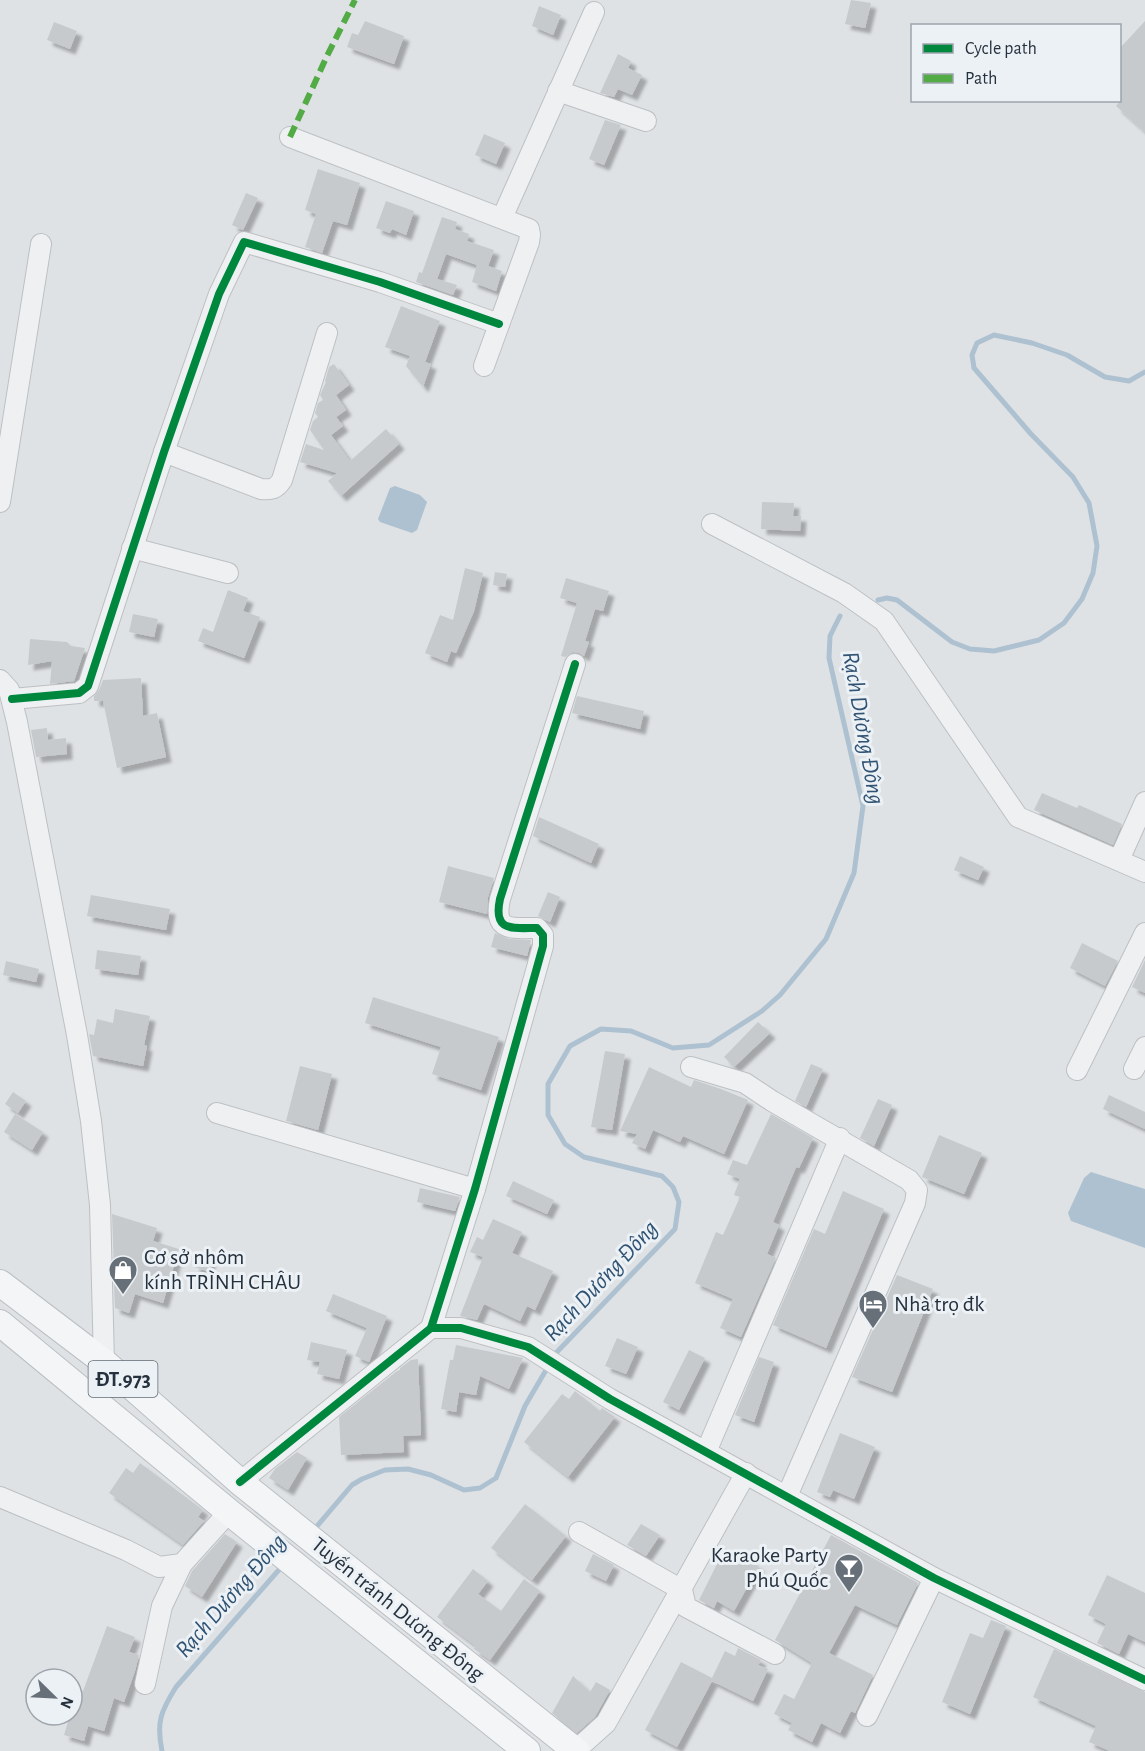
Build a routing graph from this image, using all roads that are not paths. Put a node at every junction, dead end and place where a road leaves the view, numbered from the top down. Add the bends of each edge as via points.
1 (594, 12) dead end
2 (558, 91) junction
3 (646, 121) dead end
4 (290, 137) dead end
5 (502, 218) junction
6 (41, 244) dead end
7 (499, 324) junction
8 (327, 333) dead end
9 (484, 366) dead end
10 (5, 435) edge
11 (165, 452) junction
12 (0, 502) edge
13 (712, 524) dead end
14 (132, 548) junction
15 (228, 573) dead end
16 (576, 664) dead end
17 (0, 680) edge
18 (12, 699) junction
19 (1145, 802) edge
20 (1119, 860) junction
21 (1145, 872) edge
22 (1145, 933) edge
23 (1145, 1047) edge
24 (691, 1067) dead end
25 (1134, 1069) dead end
26 (1077, 1070) dead end
27 (218, 1113) dead end
28 (840, 1138) junction
29 (475, 1189) junction
30 (0, 1283) edge
31 (0, 1323) edge
32 (431, 1328) junction
33 (104, 1362) junction
34 (706, 1452) junction
35 (746, 1473) junction
36 (240, 1482) junction
37 (788, 1496) junction
38 (0, 1497) edge
39 (229, 1512) junction
40 (579, 1532) dead end
41 (182, 1564) junction
42 (934, 1578) junction
43 (682, 1590) junction
44 (775, 1654) dead end
45 (1145, 1680) edge
46 (145, 1684) dead end
47 (867, 1716) dead end
48 (527, 1751) edge
49 (576, 1751) edge

1 - 2 street
2 - 3 street
2 - 5 street
4 - 5 street
5 - 7 street via 529,229 530,235
6 - 10 street
7 - 9 street
7 - 11 street via 380,282 244,242 219,294
8 - 11 street via 278,486 261,489
10 - 12 street
11 - 14 street
13 - 20 street via 844,593 884,621 1018,817
14 - 15 street
14 - 18 street via 88,686 79,693
16 - 29 street via 497,911 502,925 537,928 543,935 543,946
17 - 18 street
18 - 33 street via 91,1121 100,1205
19 - 20 street
20 - 21 street
22 - 26 street
23 - 25 street
24 - 28 street via 745,1083
27 - 29 street
28 - 34 street
28 - 37 street via 909,1180 917,1190 869,1312
29 - 32 street
30 - 33 main road, Tuyến tránh Dương Đông / ĐT.973
31 - 39 main road, Tuyến tránh Dương Đông / ĐT.973
32 - 34 street via 461,1328 528,1347 610,1399
32 - 36 street
33 - 36 main road, Tuyến tránh Dương Đông / ĐT.973
34 - 35 street
35 - 37 street
35 - 43 street
36 - 49 main road, Tuyến tránh Dương Đông / ĐT.973
37 - 42 street
38 - 41 street via 159,1567
39 - 41 street
39 - 48 main road, Tuyến tránh Dương Đông / ĐT.973
40 - 43 street
41 - 46 street via 162,1606
42 - 45 street
42 - 47 street
43 - 44 street via 686,1606
43 - 49 street via 606,1723

